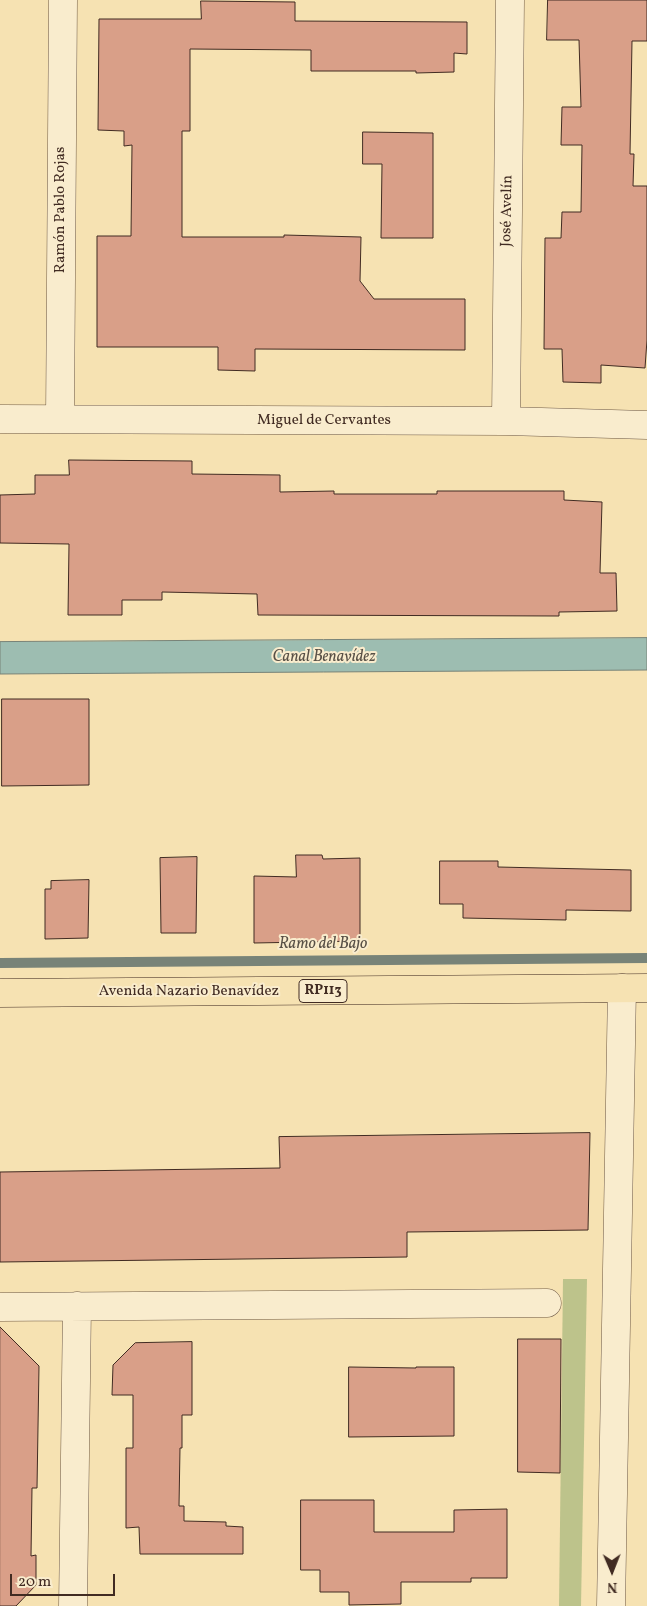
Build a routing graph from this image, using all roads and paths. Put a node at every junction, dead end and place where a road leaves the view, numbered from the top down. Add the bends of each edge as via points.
1 (63, 0) edge
2 (510, 0) edge
3 (0, 419) edge
4 (60, 419) junction
5 (506, 422) junction
6 (647, 425) edge
7 (634, 988) edge
8 (0, 993) edge
9 (547, 1302) dead end
10 (77, 1306) junction
11 (0, 1307) edge
12 (73, 1606) edge
13 (612, 1606) edge

1 - 4 street, Ramón Pablo Rojas
2 - 5 street, José Avelín
3 - 4 street, Miguel de Cervantes
4 - 5 street, Miguel de Cervantes
5 - 6 street, Miguel de Cervantes
7 - 8 main road, Avenida Nazario Benavídez / RP113
7 - 13 street
9 - 10 street
10 - 11 street
10 - 12 street

